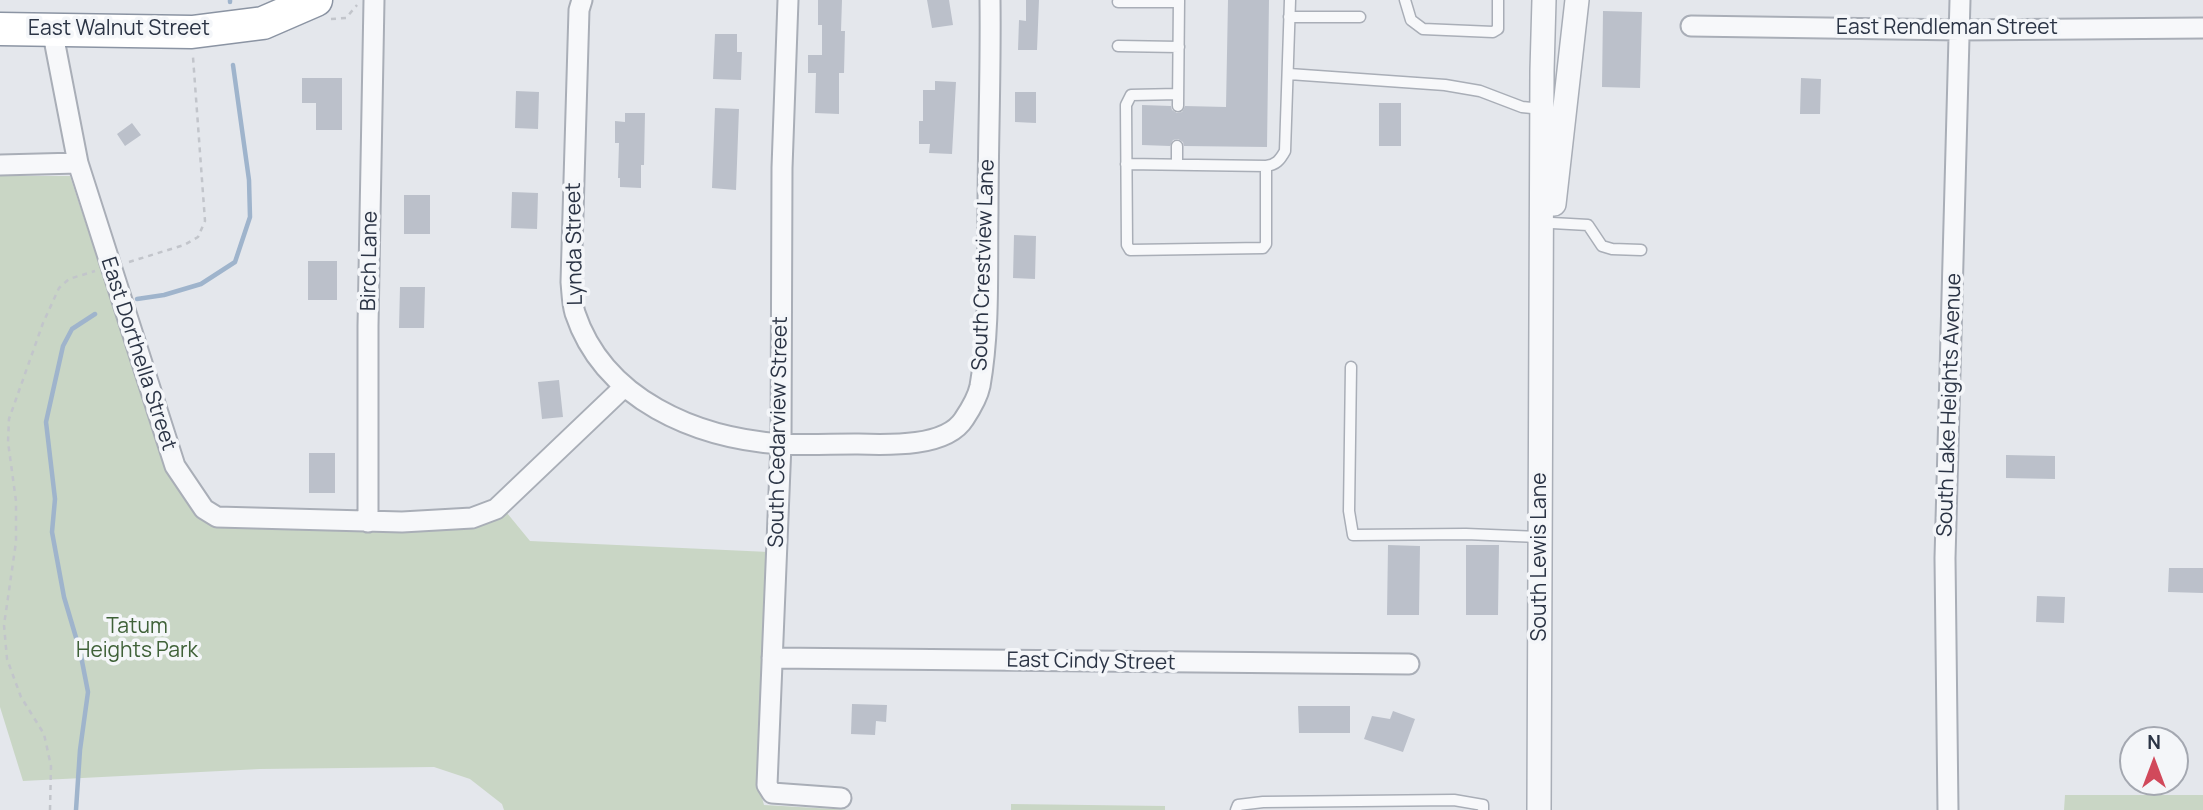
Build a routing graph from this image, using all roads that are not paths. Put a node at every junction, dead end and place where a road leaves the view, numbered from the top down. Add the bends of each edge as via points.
1 (316, 0) edge
2 (374, 0) edge
3 (582, 0) edge
4 (788, 0) edge
5 (990, 0) edge
6 (1290, 0) edge
7 (1405, 0) edge
8 (1498, 0) edge
9 (1544, 0) edge
10 (1577, 0) edge
11 (1960, 0) edge
12 (1179, 1) edge
13 (1118, 2) dead end
14 (1289, 17) junction
15 (1360, 17) dead end
16 (1691, 26) dead end
17 (2203, 28) edge
18 (0, 29) edge
19 (52, 29) junction
20 (1959, 30) junction
21 (1118, 46) dead end
22 (1179, 47) junction
23 (1289, 74) junction
24 (1178, 94) junction
25 (1178, 106) dead end
26 (1542, 109) junction
27 (1177, 146) dead end
28 (78, 163) junction
29 (0, 164) edge
30 (1126, 164) junction
31 (1177, 164) junction
32 (1266, 166) junction
33 (1552, 223) junction
34 (1641, 250) dead end
35 (1542, 304) junction
36 (1351, 367) dead end
37 (624, 387) junction
38 (781, 444) junction
39 (368, 522) junction
40 (1540, 537) junction
41 (772, 658) junction
42 (1409, 664) dead end
43 (841, 799) dead end
44 (1236, 810) edge
45 (1483, 810) edge
46 (1539, 810) edge
47 (1948, 810) edge

1 - 19 highway, East Walnut Street via 263,23 192,32
2 - 39 street, Birch Lane
3 - 37 street, Lynda Street via 574,311 599,361
4 - 38 street, South Cedarview Street
5 - 38 street, South Crestview Lane via 986,328 979,389 963,421 934,440
6 - 14 lane
7 - 8 lane via 1411,20 1423,29 1493,32 1498,29
9 - 26 street, South Lewis Lane
10 - 33 street, South Lewis Lane
11 - 20 street, South Lake Heights Avenue
12 - 13 lane
12 - 22 lane
14 - 15 lane
14 - 23 lane
16 - 20 street, East Rendleman Street
17 - 20 street, East Rendleman Street
18 - 19 highway, East Walnut Street
19 - 28 street, East Dorthella Street
20 - 47 street, South Lake Heights Avenue via 1945,558
21 - 22 lane
22 - 24 lane
23 - 26 lane via 1445,85 1480,90 1522,107
23 - 32 lane via 1284,151 1280,160
24 - 25 lane
24 - 30 lane via 1131,95 1126,105
26 - 35 street, South Lewis Lane
27 - 31 lane
28 - 29 street
28 - 39 street, East Dorthella Street via 174,466 204,509 231,519
30 - 31 lane
30 - 32 lane via 1130,250 1263,248
31 - 32 lane
33 - 34 lane via 1588,225 1602,246
33 - 35 street, South Lewis Lane
35 - 40 street, South Lewis Lane
36 - 40 lane via 1349,511 1353,535
37 - 38 street, Lynda Street via 681,422
37 - 39 street, East Dorthella Street via 496,509 472,518
38 - 41 street, South Cedarview Street
40 - 46 street, South Lewis Lane
41 - 42 street, East Cindy Street
41 - 43 street, South Cedarview Street via 768,785 772,793
44 - 45 lane via 1238,805 1263,803 1454,800 1483,805

